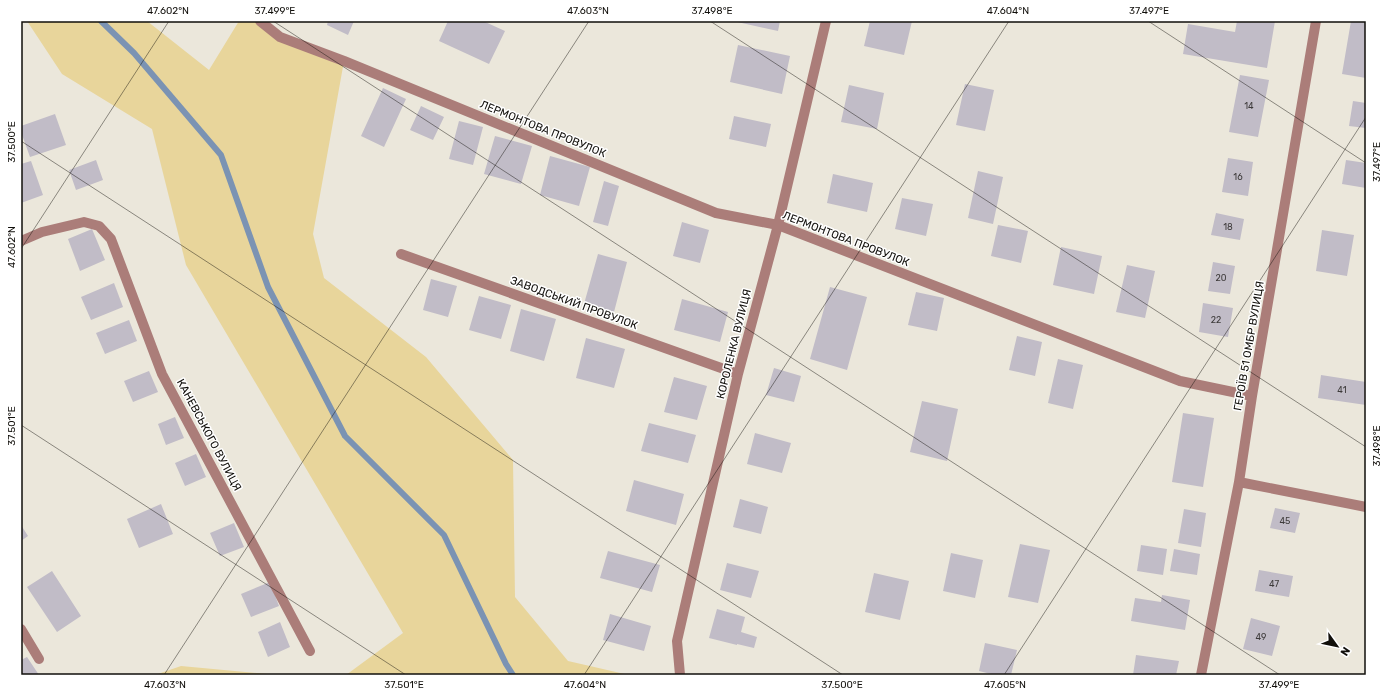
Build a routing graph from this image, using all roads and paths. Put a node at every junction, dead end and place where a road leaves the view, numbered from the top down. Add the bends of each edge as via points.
1 (260, 21) edge
2 (826, 21) edge
3 (1316, 21) edge
4 (778, 225) junction
5 (21, 241) edge
6 (401, 254) dead end
7 (738, 374) junction
8 (1252, 396) junction
9 (1238, 482) junction
10 (1366, 507) edge
11 (21, 629) edge
12 (310, 651) dead end
13 (40, 659) dead end
14 (680, 675) edge
15 (1201, 675) edge

1 - 4 street, ЛЕРМОНТОВА ПРОВУЛОК via 280,37 716,213
2 - 4 street, КОРОЛЕНКА ВУЛИЦЯ
3 - 8 street, ГЕРОЇВ 51 ОМБР ВУЛИЦЯ
4 - 7 street, КОРОЛЕНКА ВУЛИЦЯ
4 - 8 street, ЛЕРМОНТОВА ПРОВУЛОК via 1180,381
5 - 12 street, КАНЕВСЬКОГО ВУЛИЦЯ via 42,232 84,222 99,226 111,239 162,374
6 - 7 street, ЗАВОДСЬКИЙ ПРОВУЛОК
7 - 14 street, КОРОЛЕНКА ВУЛИЦЯ via 677,641
8 - 9 street, ГЕРОЇВ 51 ОМБР ВУЛИЦЯ
9 - 10 street
9 - 15 street, ГЕРОЇВ 51 ОМБР ВУЛИЦЯ
11 - 13 street

